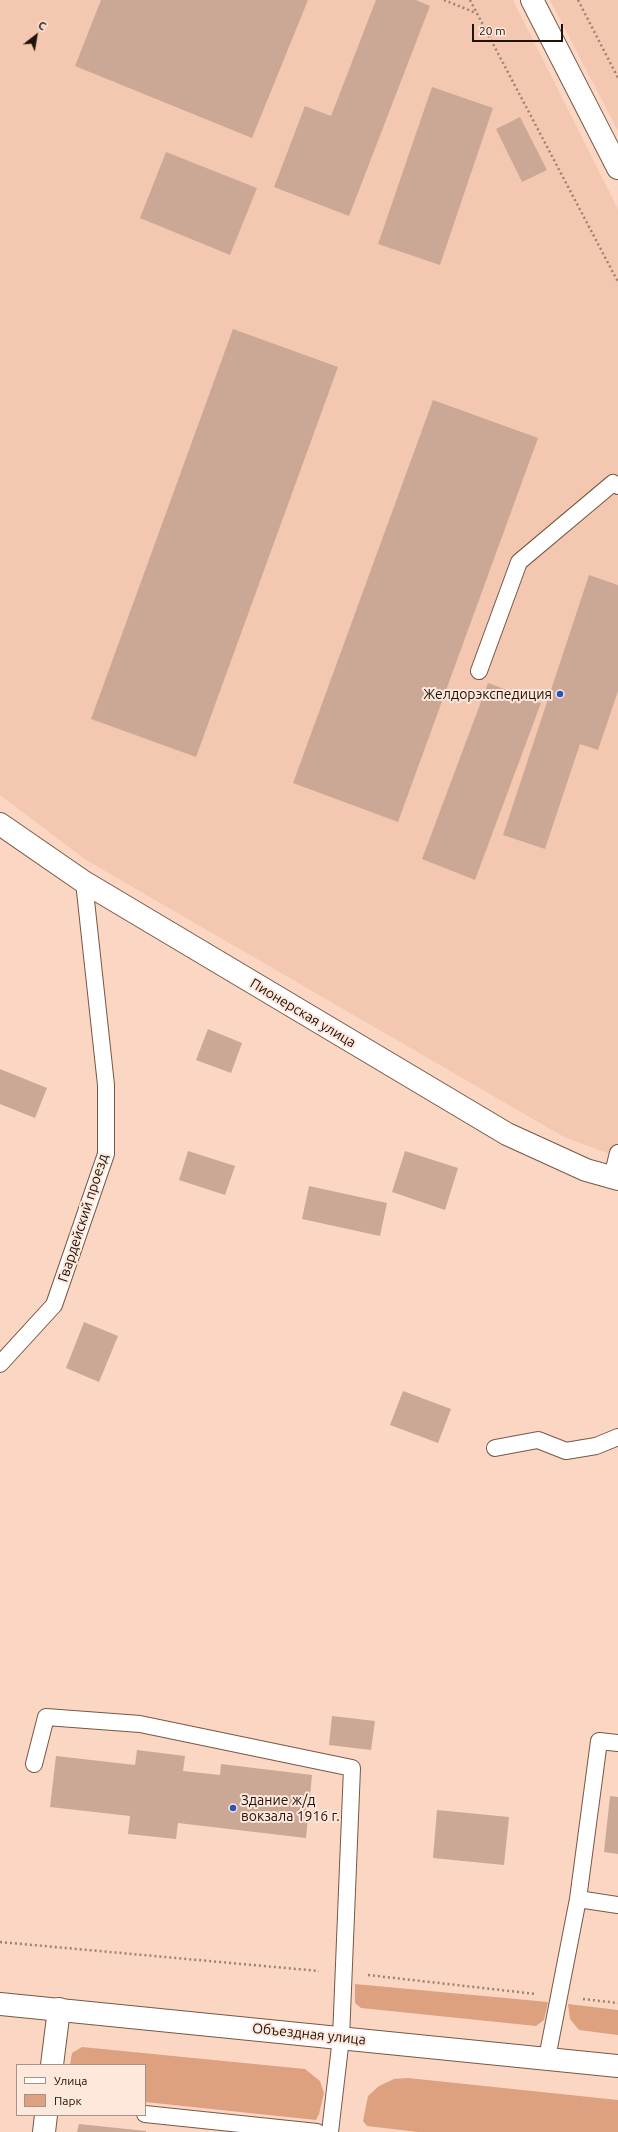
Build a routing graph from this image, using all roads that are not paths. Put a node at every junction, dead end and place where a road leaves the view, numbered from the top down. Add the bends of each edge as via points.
1 (532, 0) edge
2 (618, 168) edge
3 (618, 486) edge
4 (479, 671) dead end
5 (0, 824) edge
6 (84, 882) junction
7 (618, 1153) edge
8 (615, 1178) edge
9 (0, 1364) edge
10 (618, 1437) edge
11 (495, 1448) dead end
12 (618, 1743) edge
13 (34, 1764) dead end
14 (578, 1899) junction
15 (618, 1904) edge
16 (0, 2004) edge
17 (59, 2009) junction
18 (341, 2038) junction
19 (547, 2058) junction
20 (52, 2064) edge
21 (618, 2066) edge
22 (146, 2114) edge
23 (46, 2116) edge
24 (44, 2132) edge
25 (317, 2132) edge
26 (330, 2132) edge

1 - 2 main road
3 - 4 lane via 613,483 519,562
5 - 6 main road, Пионерская улица
6 - 8 main road, Пионерская улица via 507,1134 586,1170
6 - 9 lane, Гвардейский проезд via 106,1085 106,1154 54,1305
7 - 8 lane
10 - 11 lane via 596,1446 566,1451 538,1440
12 - 14 lane via 599,1741
13 - 18 lane via 46,1717 140,1724 352,1768
14 - 15 lane
14 - 19 lane
16 - 17 main road, Объездная улица
17 - 18 main road, Объездная улица
17 - 20 main road
18 - 19 main road, Объездная улица
18 - 26 lane
19 - 21 main road, Объездная улица
22 - 25 lane
23 - 24 main road

